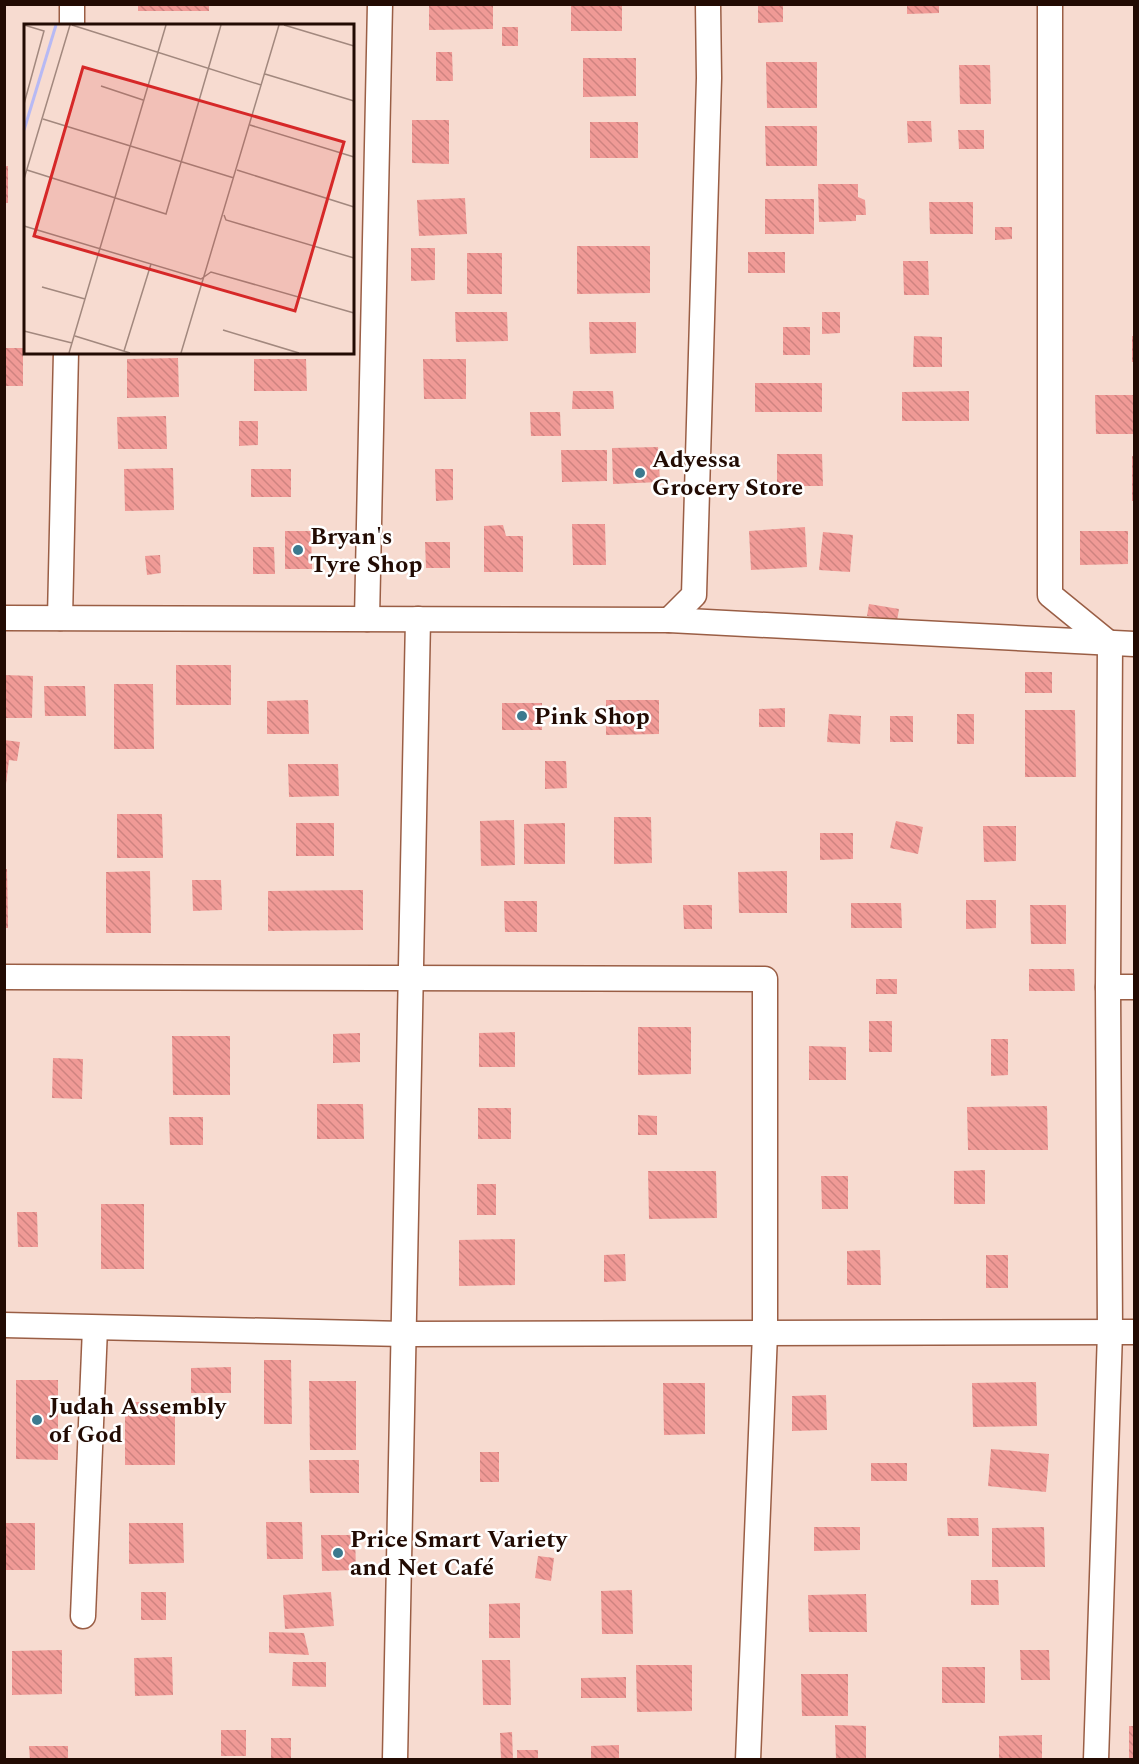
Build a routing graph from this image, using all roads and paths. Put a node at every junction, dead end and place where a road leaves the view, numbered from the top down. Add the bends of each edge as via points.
1 (72, 4) edge
2 (380, 4) edge
3 (708, 4) edge
4 (1050, 4) edge
5 (72, 24) edge
6 (66, 354) edge
7 (4, 618) edge
8 (60, 618) junction
9 (367, 619) junction
10 (418, 619) junction
11 (669, 620) junction
12 (1110, 644) junction
13 (1134, 644) edge
14 (4, 977) edge
15 (411, 977) junction
16 (1108, 987) junction
17 (1134, 987) edge
18 (4, 1325) edge
19 (95, 1328) junction
20 (765, 1332) junction
21 (1110, 1332) junction
22 (1134, 1332) edge
23 (404, 1334) junction
24 (83, 1616) dead end
25 (395, 1760) edge
26 (748, 1760) edge
27 (1096, 1760) edge

1 - 5 street
2 - 9 street
3 - 11 street via 694,595
4 - 12 street via 1050,595
6 - 8 street
7 - 8 street
8 - 9 street
9 - 10 street
10 - 11 street
10 - 15 street
11 - 12 street
12 - 13 street
12 - 16 street
14 - 15 street
15 - 20 street via 765,979
15 - 23 street
16 - 17 street
16 - 21 street
18 - 19 street
19 - 23 street
19 - 24 street
20 - 21 street
20 - 23 street
20 - 26 street
21 - 22 street
21 - 27 street
23 - 25 street

